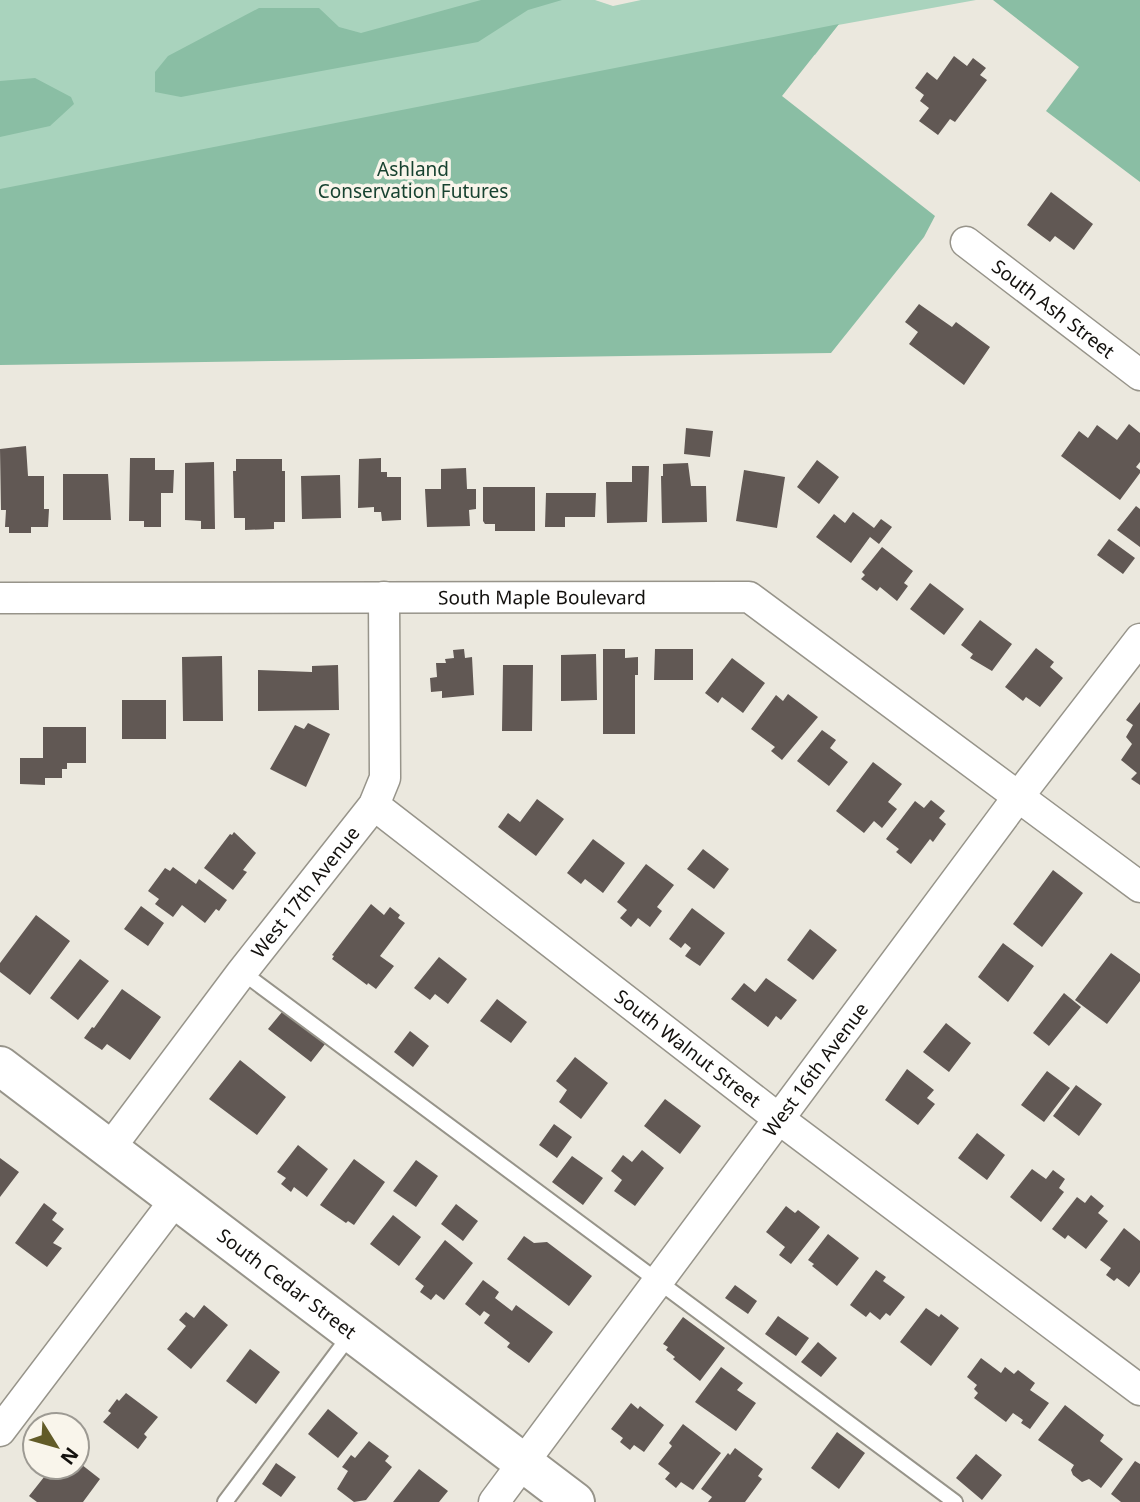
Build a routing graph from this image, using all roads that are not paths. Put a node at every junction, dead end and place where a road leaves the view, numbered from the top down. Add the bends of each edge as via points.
1 (966, 242) dead end
2 (1140, 375) edge
3 (384, 597) junction
4 (0, 598) edge
5 (1140, 639) edge
6 (1018, 797) junction
7 (374, 805) junction
8 (1140, 887) edge
9 (242, 972) junction
10 (1, 1068) edge
11 (779, 1119) junction
12 (110, 1148) junction
13 (176, 1199) junction
14 (659, 1280) junction
15 (352, 1333) junction
16 (1140, 1390) edge
17 (0, 1431) edge
18 (523, 1463) junction
19 (225, 1502) edge
20 (494, 1502) edge
21 (575, 1502) edge
22 (955, 1502) edge

1 - 2 street, South Ash Street
3 - 4 street, South Maple Boulevard
3 - 6 street, South Maple Boulevard via 749,597
3 - 7 street, West 17th Avenue via 385,778
5 - 6 street, West 16th Avenue
6 - 8 street, South Maple Boulevard
6 - 11 street, West 16th Avenue
7 - 9 street, West 17th Avenue
7 - 11 street, South Walnut Street
9 - 12 street, West 17th Avenue
9 - 14 lane
10 - 12 main road, South Cedar Street
11 - 14 street, West 16th Avenue
11 - 16 street, South Walnut Street
12 - 13 main road, South Cedar Street
13 - 15 main road, South Cedar Street
13 - 17 street
14 - 18 street, West 16th Avenue
14 - 22 lane
15 - 18 main road, South Cedar Street
15 - 19 lane
18 - 20 street, West 16th Avenue
18 - 21 main road, South Cedar Street

